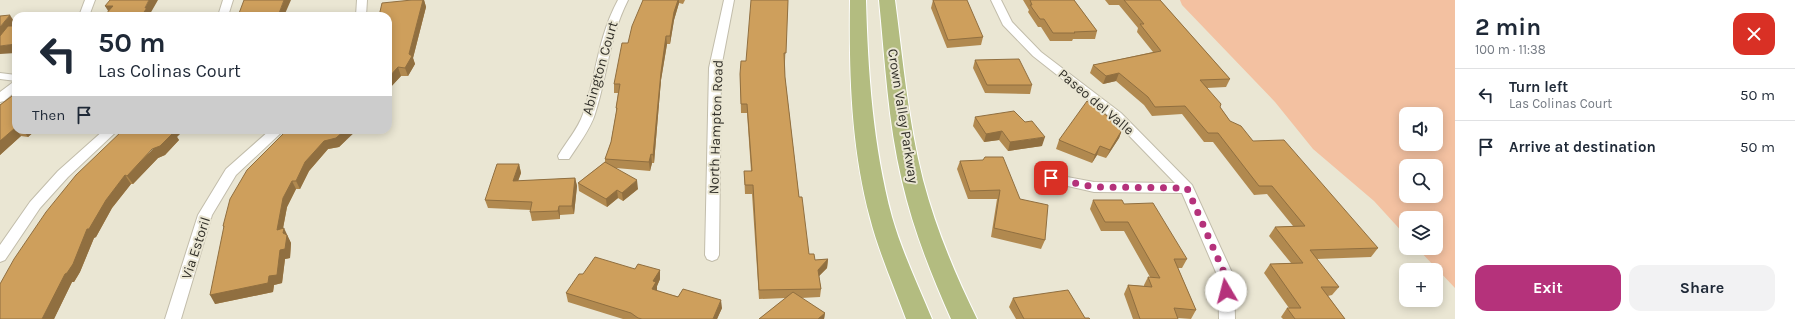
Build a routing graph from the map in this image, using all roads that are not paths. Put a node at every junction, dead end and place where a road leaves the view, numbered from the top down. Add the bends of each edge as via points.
1 (90, 0) edge
2 (228, 0) edge
3 (362, 0) edge
4 (623, 0) edge
5 (729, 0) edge
6 (858, 0) edge
7 (887, 0) edge
8 (996, 0) edge
9 (86, 12) edge
10 (224, 12) edge
11 (361, 12) edge
12 (0, 76) edge
13 (12, 78) edge
14 (12, 88) edge
15 (0, 98) edge
16 (108, 134) edge
17 (274, 134) edge
18 (564, 156) dead end
19 (1051, 178) dead end
20 (1187, 188) junction
21 (712, 255) dead end
22 (0, 256) edge
23 (173, 319) edge
24 (919, 319) edge
25 (964, 319) edge
26 (1226, 319) edge

1 - 9 street
2 - 10 street
3 - 11 street
4 - 18 street, Abington Court via 602,51 589,116
5 - 21 street, North Hampton Road via 715,68
6 - 24 main road via 864,135 881,217
7 - 25 main road, Crown Valley Parkway via 908,160 922,216 941,270
8 - 20 street, Paseo del Valle via 1007,23 1037,54 1117,116
12 - 13 street
14 - 15 street
16 - 22 street via 63,174 35,205
17 - 23 street, Via Estoril via 231,172 205,215
19 - 20 street via 1094,187
20 - 26 street, Paseo del Valle via 1226,277

